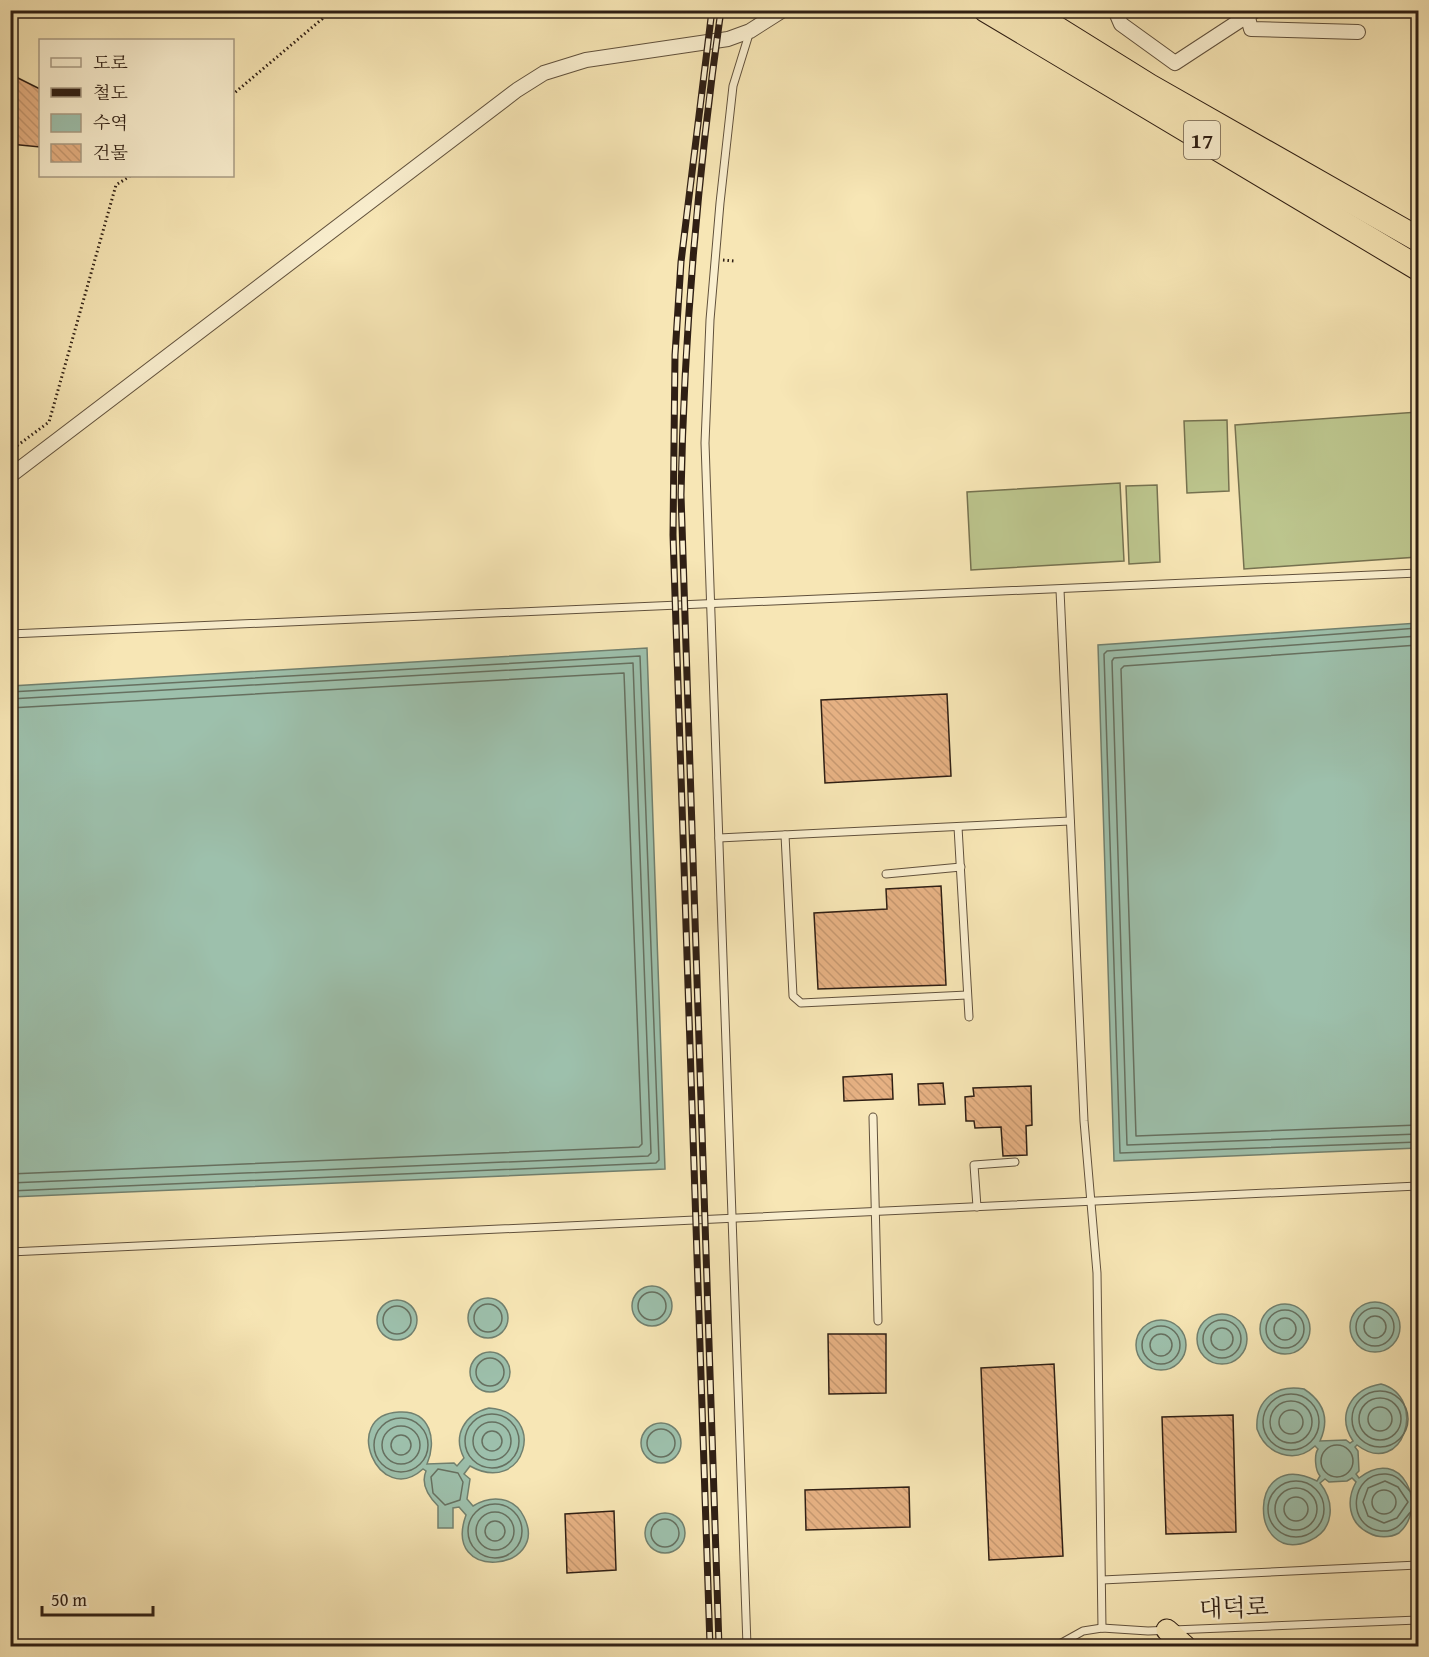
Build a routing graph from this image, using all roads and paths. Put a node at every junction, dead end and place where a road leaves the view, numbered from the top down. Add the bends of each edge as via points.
1 (327, 10) edge
2 (986, 10) edge
3 (1028, 10) edge
4 (1115, 10) edge
5 (778, 12) edge
6 (1251, 12) edge
7 (750, 31) junction
8 (1358, 32) dead end
9 (234, 93) edge
10 (128, 177) edge
11 (1419, 239) edge
12 (1419, 268) edge
13 (10, 451) edge
14 (10, 476) edge
15 (1419, 573) edge
16 (1060, 590) junction
17 (711, 603) junction
18 (10, 634) edge
19 (1071, 821) junction
20 (958, 827) junction
21 (785, 835) junction
22 (719, 838) junction
23 (961, 867) junction
24 (886, 874) dead end
25 (967, 995) junction
26 (969, 1017) dead end
27 (873, 1117) dead end
28 (1015, 1162) dead end
29 (1419, 1186) edge
30 (1091, 1200) junction
31 (977, 1207) junction
32 (876, 1212) junction
33 (732, 1220) junction
34 (10, 1252) edge
35 (878, 1321) dead end
36 (1419, 1565) edge
37 (1102, 1580) junction
38 (1419, 1620) edge
39 (1102, 1628) junction
40 (1167, 1630) junction
41 (747, 1647) edge
42 (1056, 1647) edge
43 (1185, 1647) edge

1 - 9 path via 322,19
2 - 12 highway, 17
3 - 11 highway, 17 via 1149,86
4 - 6 street via 1121,24 1175,63
5 - 7 street
6 - 8 street via 1251,29
7 - 14 street via 691,46 586,60 544,73
7 - 17 lane via 733,86 710,320 705,443
10 - 13 path via 116,185 49,422
15 - 16 lane
16 - 17 lane
16 - 19 lane
17 - 18 lane
17 - 22 lane
19 - 20 lane
19 - 30 lane
20 - 21 lane
20 - 23 lane
21 - 22 lane
21 - 25 lane via 796,1001
22 - 33 lane
23 - 24 lane
23 - 25 lane
25 - 26 lane
27 - 32 lane
28 - 31 lane via 974,1166
29 - 30 lane
30 - 31 lane
30 - 37 lane via 1097,1273
31 - 32 lane
32 - 33 lane
32 - 35 lane
33 - 34 lane
33 - 41 lane
36 - 37 lane
37 - 39 lane
38 - 40 lane, 대덕로
39 - 40 lane, 대덕로
39 - 42 lane, 대덕로 via 1083,1631
40 - 43 highway

